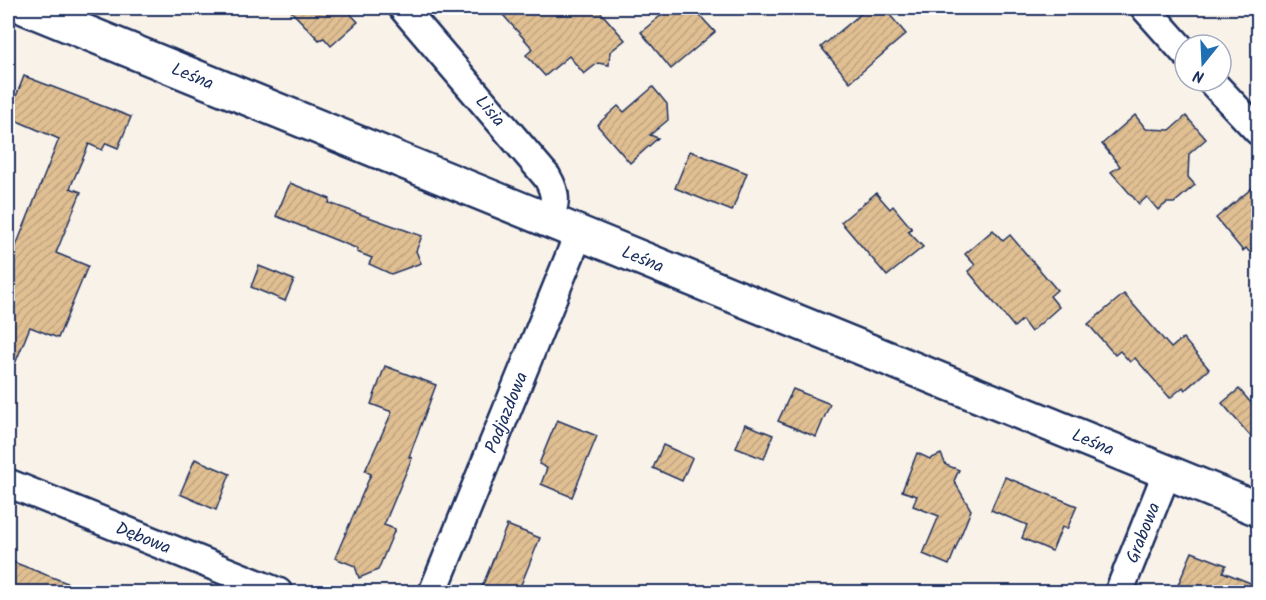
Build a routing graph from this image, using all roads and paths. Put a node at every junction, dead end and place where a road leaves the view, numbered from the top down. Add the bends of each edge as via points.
1 (26, 8) edge
2 (403, 8) edge
3 (1145, 8) edge
4 (1173, 40) edge
5 (1222, 93) edge
6 (1258, 131) edge
7 (564, 227) junction
8 (1167, 472) junction
9 (8, 483) edge
10 (1258, 509) edge
11 (278, 592) edge
12 (433, 592) edge
13 (1119, 592) edge

1 - 7 street, Leśna
2 - 7 street, Lisia via 548,177
3 - 4 street
5 - 6 street
7 - 8 street, Leśna
7 - 12 street, Podjazdowa
8 - 10 street, Leśna
8 - 13 street, Grabowa
9 - 11 street, Dębowa

